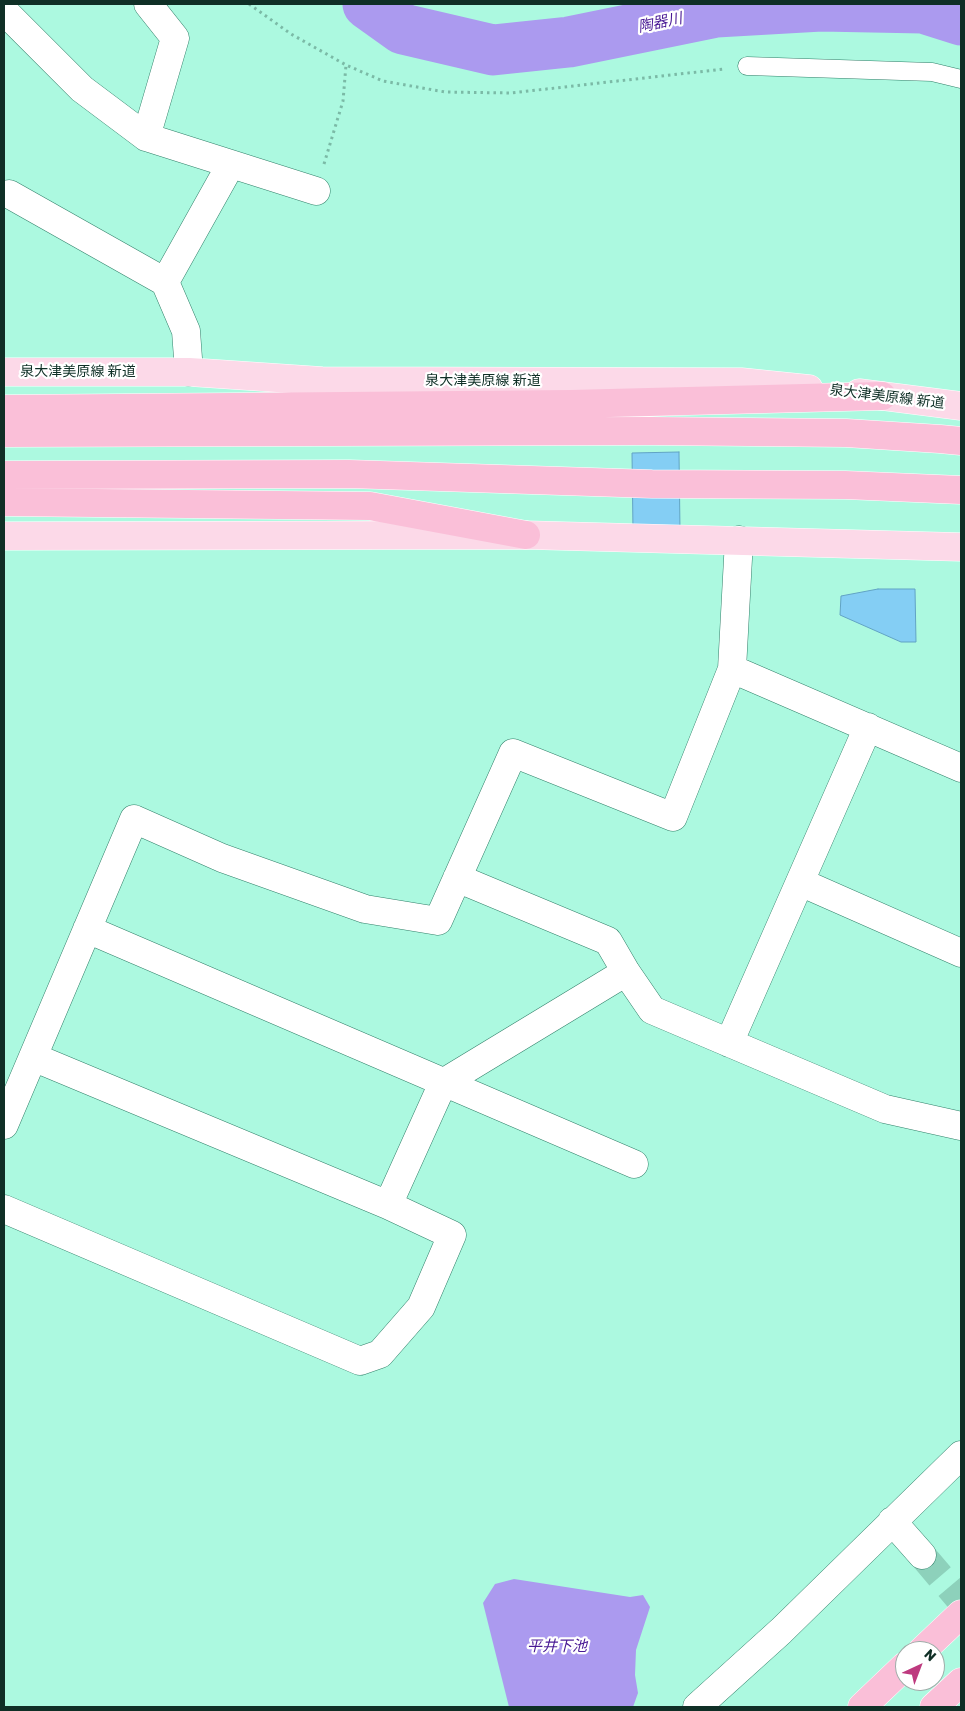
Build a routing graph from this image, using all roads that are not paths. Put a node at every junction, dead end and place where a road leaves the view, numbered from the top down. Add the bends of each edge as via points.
1 (148, 4) edge
2 (8, 15) dead end
3 (747, 66) road end
4 (961, 79) edge
5 (146, 137) junction
6 (231, 164) junction
7 (316, 191) road end
8 (9, 194) dead end
9 (165, 282) junction
10 (4, 372) edge
11 (189, 372) junction
12 (882, 396) junction
13 (961, 406) edge
14 (4, 409) edge
15 (4, 433) edge
16 (961, 442) edge
17 (4, 475) edge
18 (961, 490) edge
19 (4, 502) edge
20 (526, 535) junction
21 (4, 536) edge
22 (739, 540) junction
23 (961, 547) edge
24 (732, 669) junction
25 (868, 727) junction
26 (961, 768) edge
27 (457, 878) junction
28 (800, 882) junction
29 (87, 929) junction
30 (961, 953) edge
31 (626, 972) junction
32 (730, 1043) junction
33 (33, 1056) junction
34 (443, 1083) junction
35 (4, 1125) edge
36 (961, 1126) edge
37 (634, 1164) dead end
38 (388, 1205) junction
39 (4, 1209) edge
40 (961, 1455) edge
41 (892, 1521) junction
42 (922, 1555) tunnel mouth
43 (961, 1614) edge
44 (933, 1641) edge
45 (895, 1676) edge
46 (961, 1682) edge
47 (697, 1707) edge
48 (862, 1707) edge
49 (934, 1707) edge

1 - 5 street via 175,38
2 - 5 street via 82,89
3 - 4 lane via 932,72
5 - 6 street
6 - 7 street
6 - 9 street
8 - 9 street
9 - 11 street via 186,331
10 - 11 main road, 泉大津美原線 新道
11 - 12 main road, 泉大津美原線 新道 via 322,381 742,382
12 - 13 main road, 泉大津美原線 新道
12 - 14 highway via 571,404
15 - 16 highway via 778,432 846,433
17 - 18 highway via 349,474
19 - 20 highway via 370,506
20 - 21 main road
20 - 22 main road
22 - 23 main road
22 - 24 street
24 - 25 street
24 - 27 street via 673,817 513,753
25 - 26 street
25 - 28 street
27 - 29 street via 438,921 365,909 222,858 134,819
27 - 31 street via 608,941
28 - 30 street
28 - 32 street
29 - 33 street
29 - 34 street
31 - 32 street via 652,1010
31 - 34 street
32 - 36 street via 885,1109
33 - 35 street
33 - 38 street
34 - 37 street
34 - 38 street
38 - 39 street via 452,1235 421,1307 380,1354 360,1361
40 - 41 street
41 - 42 street
41 - 47 street
43 - 44 highway
45 - 48 highway
46 - 49 highway

